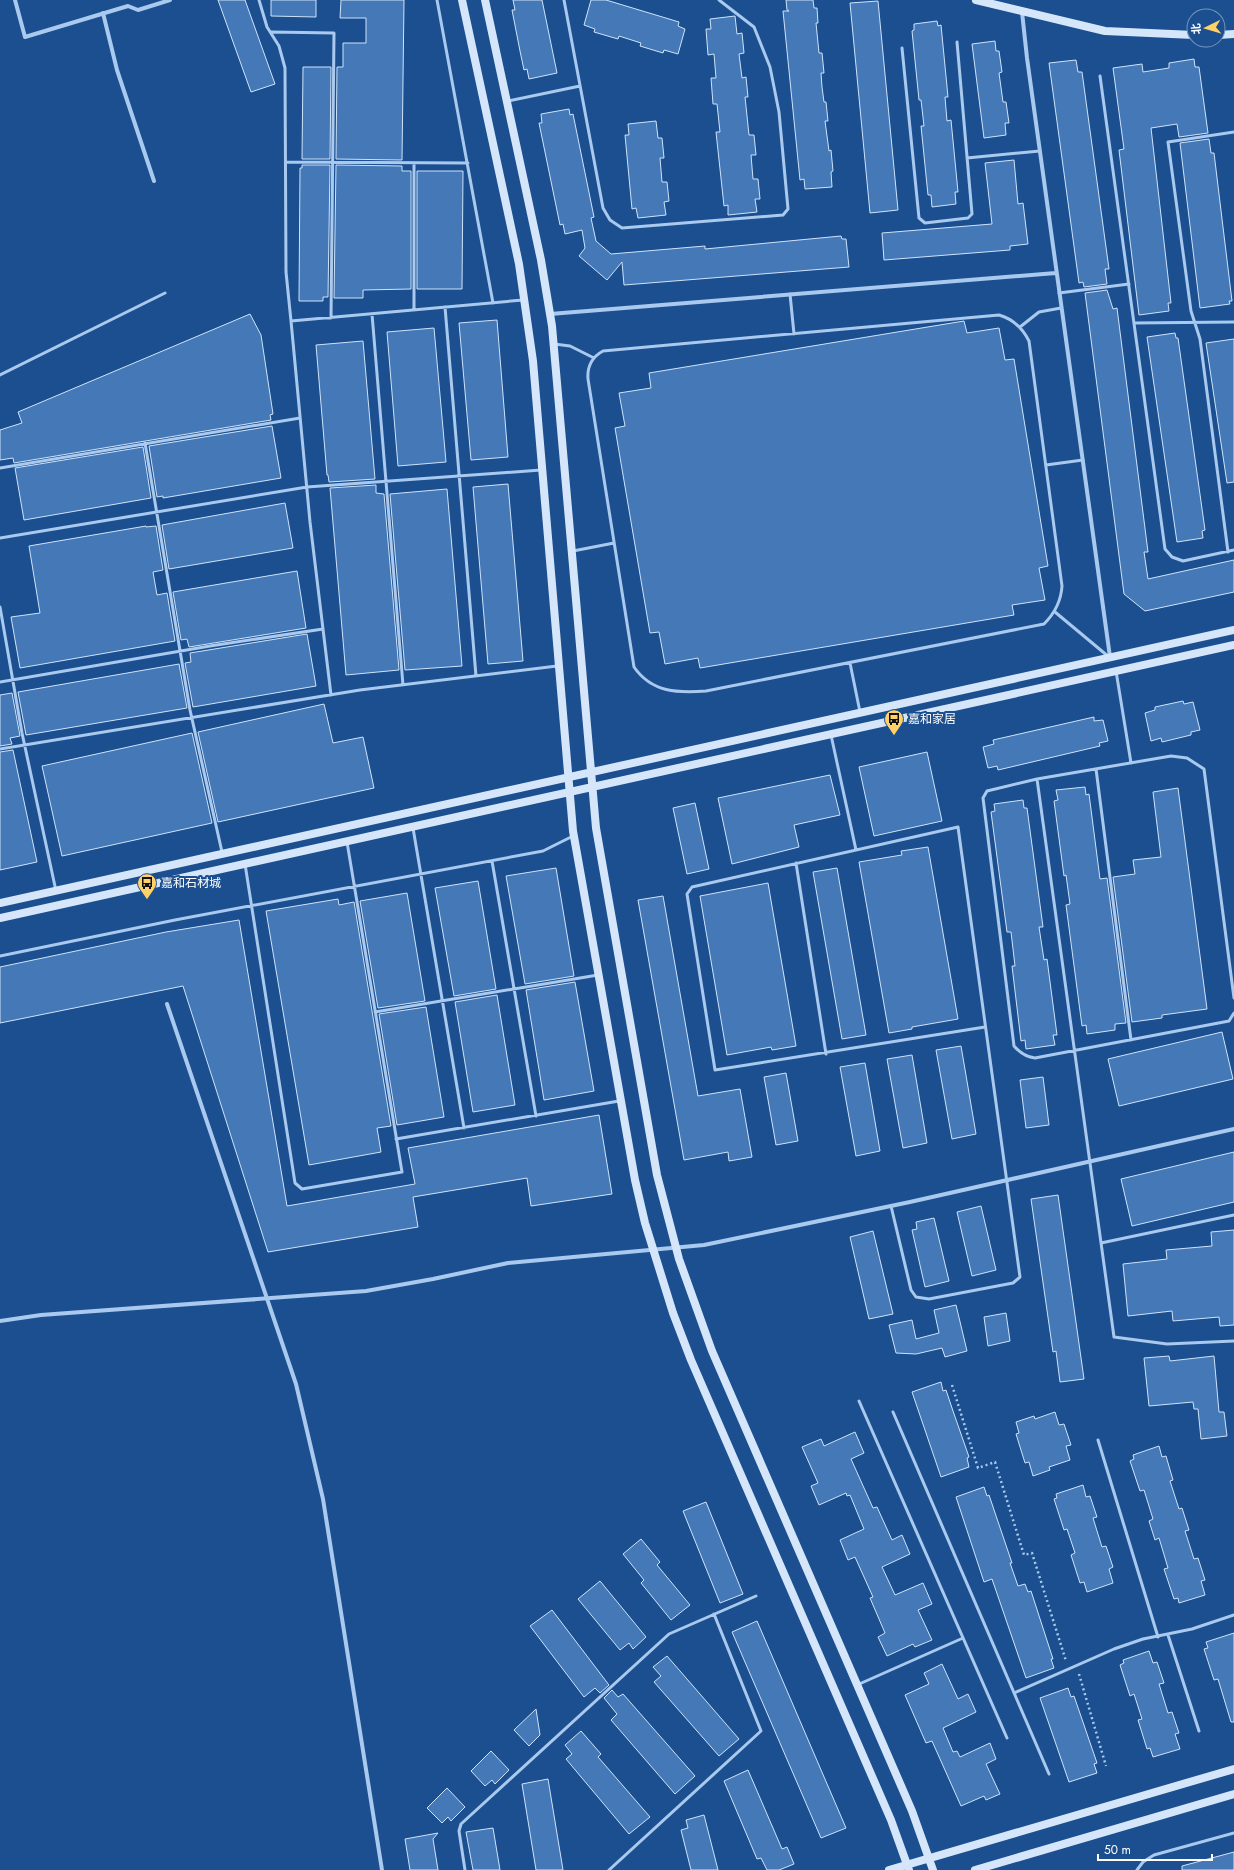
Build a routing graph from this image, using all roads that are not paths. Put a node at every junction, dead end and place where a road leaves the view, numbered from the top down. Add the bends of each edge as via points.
1 (15, 0) edge
2 (170, 0) edge
3 (259, 0) edge
4 (437, 0) edge
5 (462, 0) edge
6 (485, 0) edge
7 (564, 0) edge
8 (719, 0) edge
9 (976, 0) edge
10 (1022, 12) junction
11 (103, 13) junction
12 (271, 32) junction
13 (1186, 35) edge
14 (957, 42) dead end
15 (902, 48) dead end
16 (1100, 76) dead end
17 (580, 86) junction
18 (507, 102) junction
19 (1234, 132) edge
20 (1040, 152) junction
21 (967, 158) junction
22 (286, 162) junction
23 (333, 163) junction
24 (414, 163) junction
25 (468, 163) junction
26 (154, 181) dead end
27 (1056, 273) junction
28 (1129, 284) junction
29 (165, 293) dead end
30 (1059, 293) junction
31 (790, 294) junction
32 (525, 300) junction
33 (493, 303) junction
34 (445, 307) junction
35 (1061, 308) junction
36 (414, 310) junction
37 (372, 314) junction
38 (550, 314) junction
39 (332, 318) junction
40 (291, 321) junction
41 (1194, 322) junction
42 (1234, 322) edge
43 (1134, 323) junction
44 (1020, 327) junction
45 (794, 334) junction
46 (554, 344) junction
47 (594, 358) junction
48 (0, 375) edge
49 (300, 418) junction
50 (145, 443) junction
51 (1083, 460) junction
52 (1046, 465) junction
53 (0, 468) edge
54 (542, 470) junction
55 (459, 476) junction
56 (386, 481) junction
57 (307, 487) junction
58 (157, 512) junction
59 (0, 538) edge
60 (614, 542) junction
61 (1234, 550) edge
62 (572, 551) junction
63 (1228, 552) junction
64 (0, 608) edge
65 (1055, 612) junction
66 (323, 629) junction
67 (1234, 630) edge
68 (1234, 645) edge
69 (180, 651) junction
70 (1110, 657) junction
71 (850, 663) junction
72 (559, 666) junction
73 (1116, 671) junction
74 (476, 676) junction
75 (13, 680) junction
76 (0, 682) edge
77 (403, 685) junction
78 (331, 695) junction
79 (860, 713) junction
80 (192, 718) junction
81 (831, 735) junction
82 (24, 745) junction
83 (0, 748) edge
84 (1131, 762) junction
85 (1096, 769) junction
86 (591, 772) junction
87 (569, 777) junction
88 (1037, 779) junction
89 (592, 787) junction
90 (570, 792) junction
91 (413, 827) junction
92 (574, 836) junction
93 (346, 842) junction
94 (856, 850) junction
95 (222, 854) junction
96 (492, 861) junction
97 (796, 863) junction
98 (245, 864) junction
99 (421, 874) junction
100 (354, 886) junction
101 (56, 891) junction
102 (0, 903) edge
103 (252, 905) junction
104 (0, 918) edge
105 (0, 956) edge
106 (598, 974) junction
107 (514, 989) junction
108 (1234, 998) edge
109 (442, 1001) junction
110 (167, 1004) dead end
111 (375, 1012) junction
112 (1234, 1013) edge
113 (985, 1026) junction
114 (1131, 1040) junction
115 (1075, 1051) junction
116 (826, 1054) junction
117 (621, 1101) junction
118 (536, 1116) junction
119 (464, 1128) junction
120 (1234, 1129) edge
121 (396, 1139) junction
122 (1090, 1161) junction
123 (1006, 1180) junction
124 (891, 1206) junction
125 (1234, 1215) edge
126 (1101, 1243) junction
127 (676, 1249) junction
128 (653, 1251) junction
129 (267, 1299) junction
130 (0, 1321) edge
131 (1234, 1341) edge
132 (859, 1401) dead end
133 (893, 1412) dead end
134 (1098, 1440) dead end
135 (756, 1596) dead end
136 (714, 1614) junction
137 (1234, 1615) edge
138 (1168, 1635) junction
139 (1158, 1637) junction
140 (963, 1638) junction
141 (857, 1685) junction
142 (1014, 1693) junction
143 (1199, 1732) dead end
144 (1007, 1738) dead end
145 (1234, 1769) edge
146 (1049, 1774) dead end
147 (1234, 1794) edge
148 (1234, 1833) edge
149 (929, 1859) junction
150 (908, 1867) edge
151 (382, 1870) edge
152 (465, 1870) edge
153 (609, 1870) edge
154 (889, 1870) edge
155 (933, 1870) edge
156 (976, 1870) edge
157 (1137, 1870) edge

1 - 11 street via 25,36
2 - 11 street via 138,10 128,6
3 - 12 lane
4 - 25 lane
5 - 32 street
6 - 18 street
7 - 17 lane
8 - 17 lane via 754,27 770,67 779,112 788,209 783,215 622,228 610,220 603,208
9 - 10 street
10 - 13 street via 1105,31
10 - 20 street
11 - 26 street via 117,70
12 - 22 lane via 279,46 285,68
12 - 23 lane via 334,33
14 - 21 lane
15 - 21 lane via 919,218 925,222 968,218 972,214
16 - 28 lane
17 - 18 lane
18 - 38 street
19 - 41 lane via 1168,142
20 - 21 lane
20 - 27 street
22 - 23 lane
22 - 40 lane via 286,272
23 - 24 lane
23 - 39 lane
24 - 25 lane
24 - 36 lane
25 - 33 lane
27 - 30 street
27 - 31 street
28 - 30 lane
28 - 43 lane
29 - 48 lane
30 - 35 street
31 - 38 street
31 - 45 lane
32 - 33 lane
32 - 54 street
33 - 34 lane
34 - 36 lane
34 - 55 lane
35 - 44 lane via 1039,312
35 - 51 street
36 - 37 lane
37 - 39 lane
37 - 56 lane
38 - 46 street
39 - 40 lane
40 - 49 lane
41 - 42 lane
41 - 43 lane
41 - 63 lane via 1200,339
43 - 63 lane via 1165,549 1172,557 1183,561
44 - 45 lane via 1010,319 998,315
44 - 52 lane via 1029,341
45 - 47 lane via 603,351
46 - 47 lane via 570,346
46 - 62 street
47 - 60 lane via 588,368 588,379
49 - 50 lane
49 - 57 lane
50 - 53 lane
50 - 58 lane
51 - 52 lane
51 - 70 street
52 - 65 lane via 1062,586 1060,602
54 - 55 lane
54 - 72 street
55 - 56 lane
55 - 74 lane
56 - 57 lane
56 - 77 lane
57 - 58 lane
57 - 66 lane
58 - 59 lane
58 - 69 lane
60 - 62 lane
60 - 71 lane via 634,667 653,686 688,692 706,691
61 - 63 lane
62 - 86 street
64 - 75 lane
65 - 70 lane
65 - 71 lane via 1044,624
66 - 69 lane
66 - 78 lane
67 - 70 street
68 - 73 street
69 - 75 lane
69 - 80 lane
70 - 79 street
71 - 79 lane
72 - 74 lane
72 - 87 street
73 - 81 street
73 - 84 lane
74 - 77 lane
75 - 76 lane
75 - 82 lane
77 - 78 lane
78 - 80 lane
79 - 86 street
80 - 82 lane
80 - 95 lane
81 - 89 street
81 - 94 lane
82 - 83 lane
82 - 101 lane
84 - 85 lane
84 - 108 lane via 1179,756 1194,761 1204,769
85 - 88 lane
85 - 114 lane
86 - 87 street
86 - 89 street
87 - 90 street
87 - 95 street
88 - 115 lane
88 - 115 lane via 990,789 983,798 1014,1046 1023,1055 1035,1058
89 - 90 street
89 - 127 street via 596,828 657,1175
90 - 91 street
90 - 92 street
91 - 93 street
91 - 99 lane
92 - 96 lane via 543,851
92 - 106 street
93 - 98 street
93 - 100 lane
94 - 97 lane
94 - 113 lane via 958,827
95 - 101 street
96 - 99 lane
96 - 107 lane
97 - 116 lane
97 - 116 lane via 692,887 687,894 715,1070
98 - 103 lane
98 - 104 street
99 - 100 lane
99 - 109 lane
100 - 103 lane
100 - 111 lane
101 - 102 street
103 - 105 lane
103 - 121 lane via 295,1183 302,1189 402,1172
106 - 107 lane
106 - 117 street
107 - 109 lane
107 - 118 lane
109 - 111 lane
109 - 119 lane
110 - 129 street
111 - 121 lane
112 - 114 lane via 1229,1021
113 - 116 lane
113 - 123 lane
114 - 115 lane
115 - 122 lane
117 - 118 lane
117 - 128 street via 635,1180
118 - 119 lane
119 - 121 lane
120 - 122 street
122 - 123 street
122 - 126 lane
123 - 124 street
123 - 124 lane via 1020,1277 1013,1283 928,1299 916,1297 911,1290
124 - 127 street
125 - 126 lane
126 - 131 lane via 1114,1337 1166,1344
127 - 128 street
127 - 141 street via 712,1351
128 - 129 street via 529,1260 366,1291
128 - 150 street via 691,1360 885,1806
129 - 130 street via 41,1315
129 - 151 street via 296,1384 323,1499
132 - 140 lane
133 - 142 lane
134 - 139 lane
135 - 136 lane
136 - 152 lane via 670,1634 461,1824 459,1831
136 - 153 lane via 761,1731
137 - 138 lane
138 - 139 lane
138 - 143 lane
139 - 142 lane via 1143,1639 1114,1649
140 - 141 lane
140 - 144 lane
141 - 149 street via 912,1811
142 - 146 lane
145 - 149 street
147 - 156 street
148 - 157 lane via 1154,1855 1143,1862
149 - 150 street
149 - 155 street
150 - 154 street

